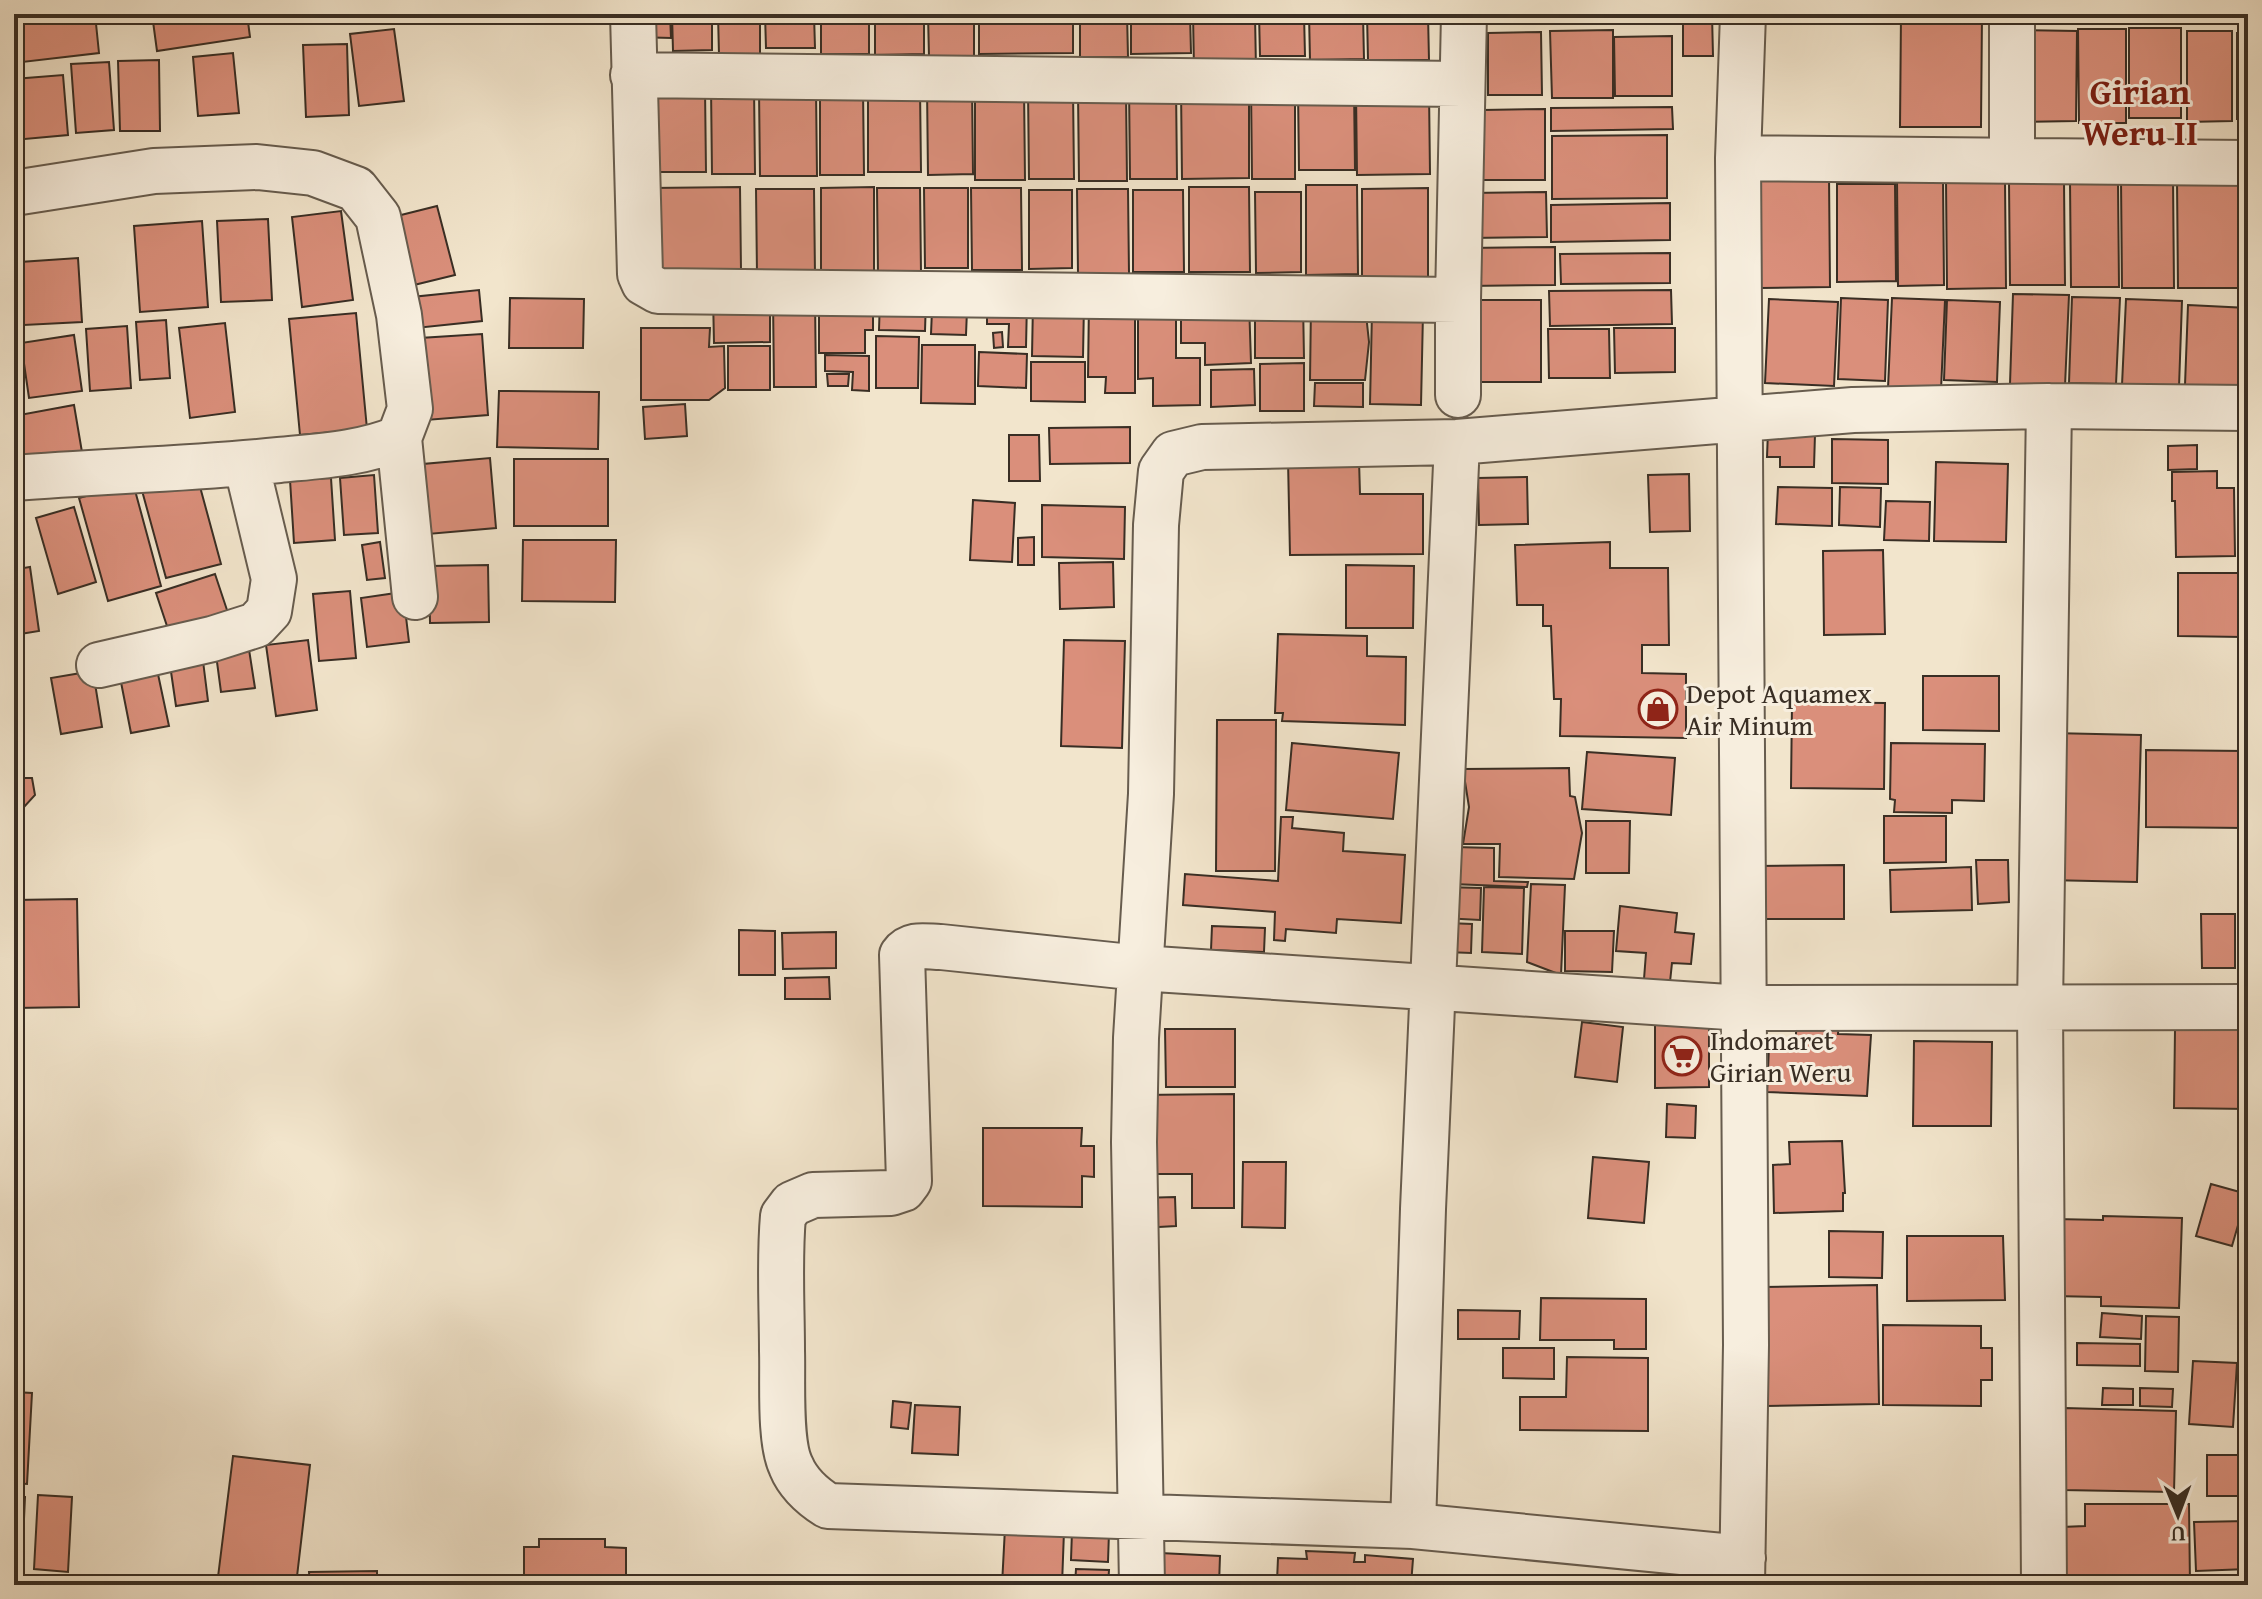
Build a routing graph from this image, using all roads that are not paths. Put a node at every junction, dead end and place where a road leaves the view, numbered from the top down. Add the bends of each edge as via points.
1 (633, 14) edge
2 (1464, 14) edge
3 (1743, 14) edge
4 (2012, 14) edge
5 (633, 75) junction
6 (1462, 84) junction
7 (1738, 158) junction
8 (2012, 161) junction
9 (2248, 163) edge
10 (14, 193) edge
11 (1458, 300) junction
12 (1458, 395) dead end
13 (2049, 406) junction
14 (2248, 408) edge
15 (1741, 420) junction
16 (399, 438) junction
17 (1457, 442) junction
18 (246, 463) junction
19 (14, 478) edge
20 (415, 597) dead end
21 (99, 665) dead end
22 (1140, 968) junction
23 (1434, 987) junction
24 (2040, 1007) junction
25 (2248, 1007) edge
26 (1743, 1008) junction
27 (1140, 1516) junction
28 (1413, 1526) junction
29 (1743, 1572) edge
30 (1142, 1585) edge
31 (2044, 1585) edge

1 - 5 street
2 - 6 street
3 - 7 street
4 - 8 street
5 - 6 street
5 - 11 street via 640,274 658,291
6 - 11 street
7 - 8 street
7 - 15 street
8 - 9 street
10 - 16 street via 154,171 257,167 313,173 356,189 378,217 399,315 410,409
11 - 12 street
13 - 14 street
13 - 15 street via 1853,410
13 - 24 street
15 - 17 street
15 - 26 street
16 - 18 street via 332,455
16 - 20 street
17 - 22 street via 1202,447 1173,454 1161,471
17 - 23 street
18 - 19 street
18 - 21 street via 274,579 269,611 256,625 212,639
22 - 23 street
22 - 27 street via 1134,1157
22 - 27 street via 941,947 906,949 902,955 909,1181 891,1193 813,1195 792,1204 781,1230 785,1449 797,1478 814,1497 828,1506
23 - 26 street
23 - 28 street
24 - 25 street
24 - 26 street
24 - 31 street
26 - 29 street
27 - 28 street
27 - 30 street
28 - 29 street

